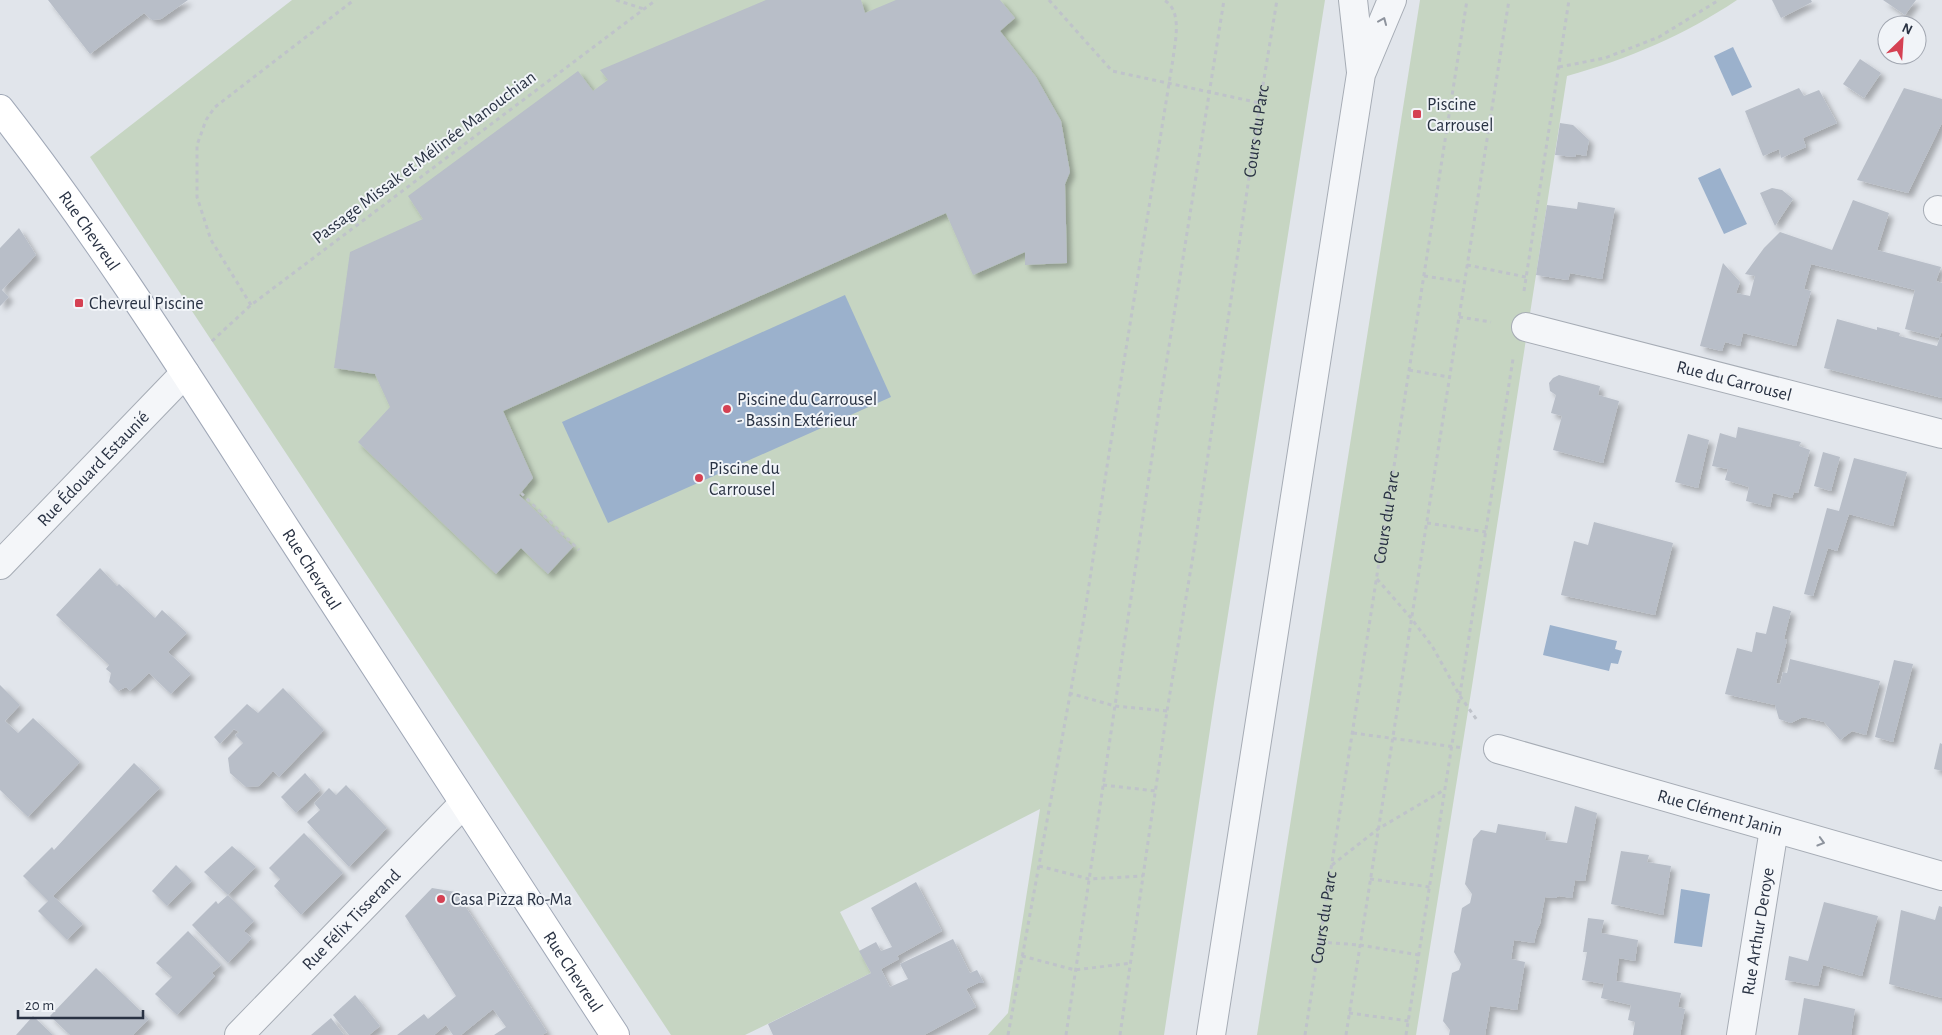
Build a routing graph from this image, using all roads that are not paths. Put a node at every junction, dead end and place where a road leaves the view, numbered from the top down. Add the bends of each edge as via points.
1 (1353, 0) edge
2 (1392, 0) edge
3 (1361, 74) junction
4 (0, 109) edge
5 (1526, 327) dead end
6 (185, 372) junction
7 (1942, 434) edge
8 (0, 565) edge
9 (1498, 749) road end
10 (463, 804) junction
11 (1774, 829) junction
12 (1942, 876) edge
13 (238, 1035) edge
14 (615, 1035) edge
15 (1211, 1035) edge
16 (1741, 1035) edge

1 - 3 street
3 -> 2 street
3 - 15 street
4 - 6 main road, Rue Chevreul via 41,161
5 - 7 street, Rue du Carrousel
6 - 8 street, Rue Édouard Estaunié
6 - 10 main road, Rue Chevreul
9 - 11 street, Rue Clément Janin
10 - 13 street, Rue Félix Tisserand
10 - 14 main road, Rue Chevreul
11 -> 12 street, Rue Clément Janin
11 - 16 street, Rue Arthur Deroye

